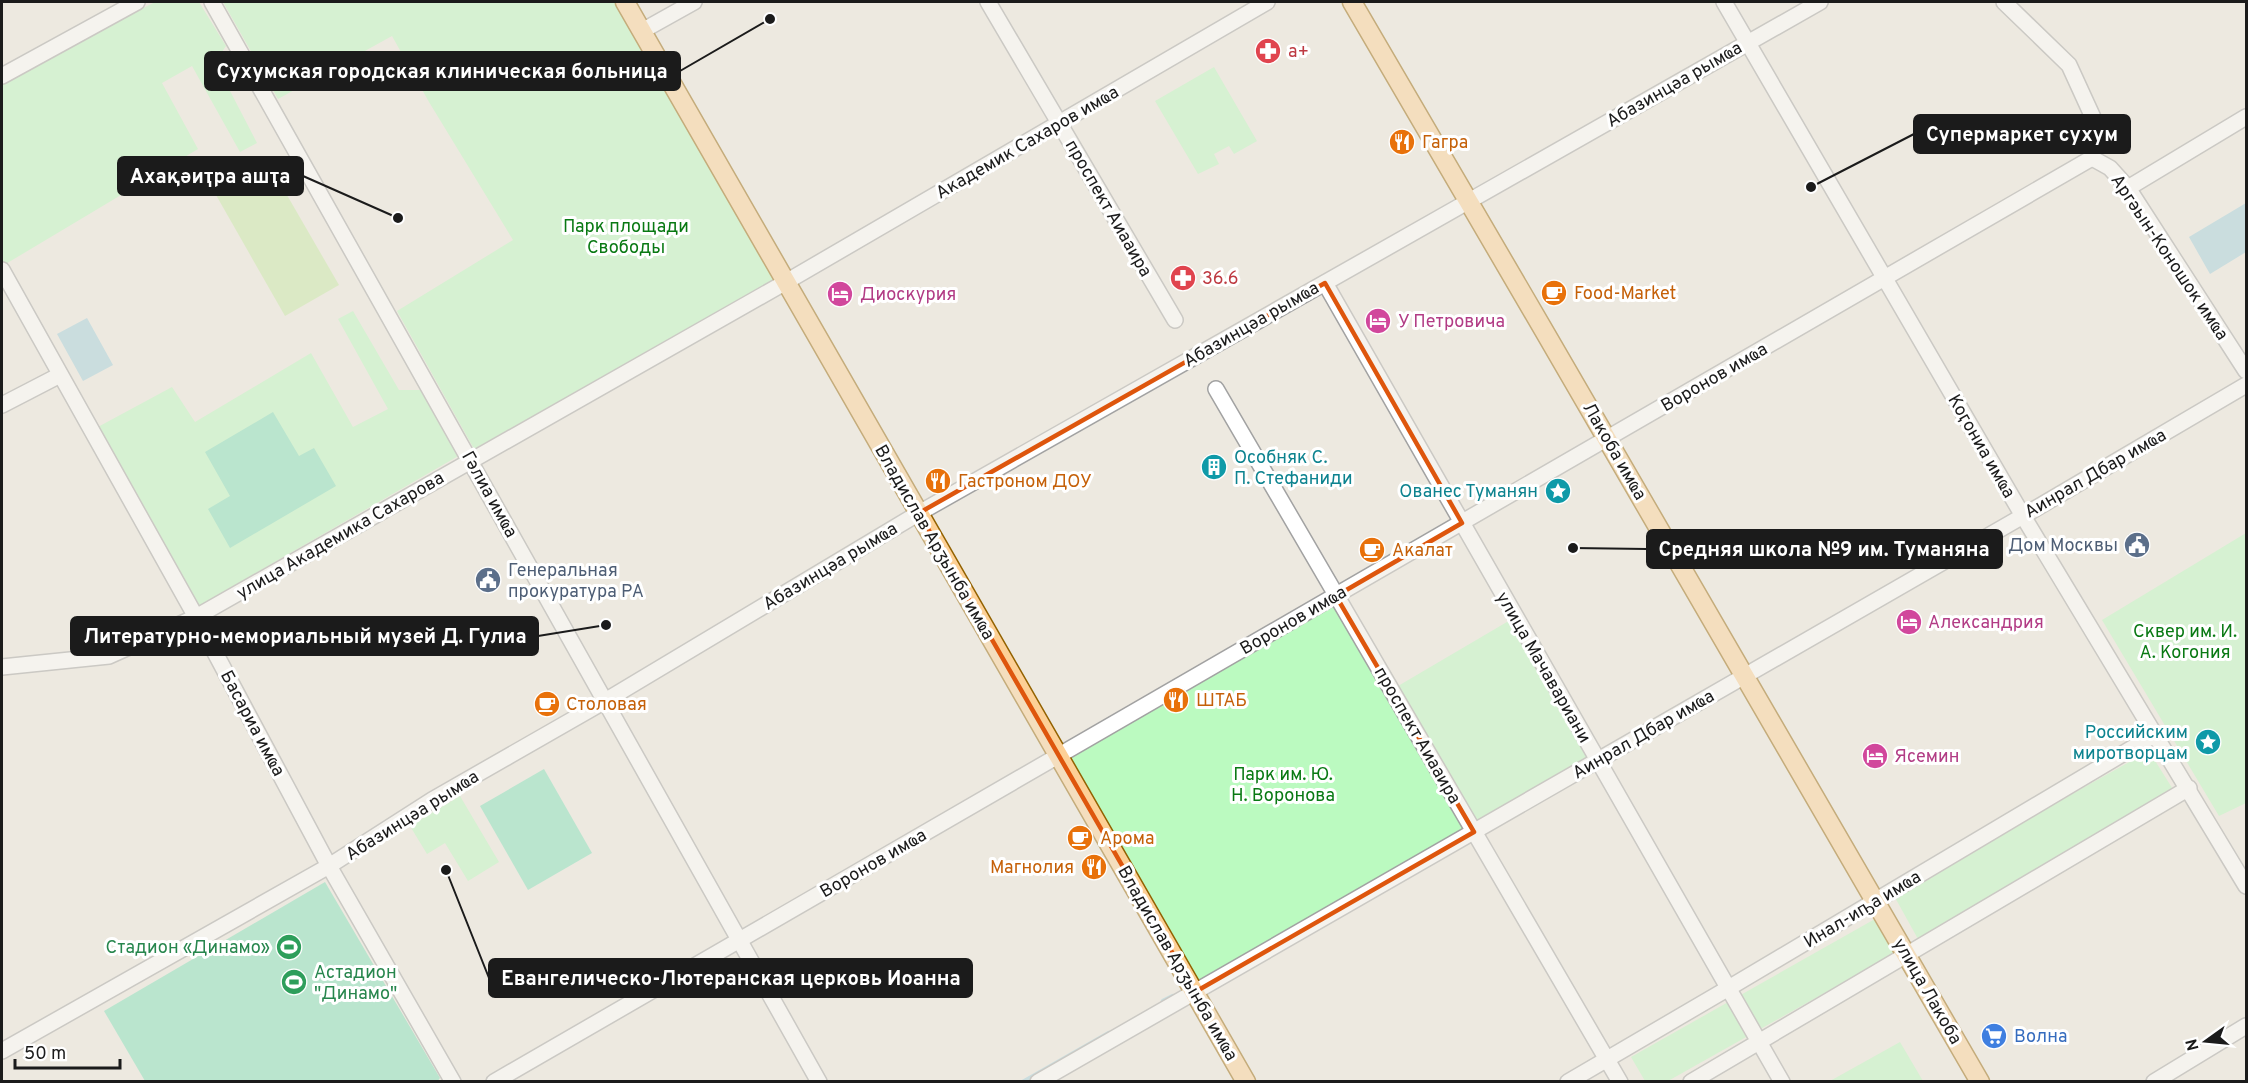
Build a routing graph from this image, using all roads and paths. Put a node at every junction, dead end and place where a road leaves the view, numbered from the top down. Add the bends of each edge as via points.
1 (137, 2) edge
2 (212, 2) edge
3 (625, 2) edge
4 (693, 2) edge
5 (988, 2) edge
6 (1267, 2) edge
7 (1352, 2) edge
8 (1724, 2) edge
9 (1820, 2) edge
10 (2004, 2) edge
11 (642, 31) junction
12 (1748, 42) junction
13 (2, 76) edge
14 (2247, 117) edge
15 (1059, 123) junction
16 (2092, 158) junction
17 (2128, 188) junction
18 (1469, 201) junction
19 (2, 270) edge
20 (1886, 277) junction
21 (786, 282) junction
22 (1325, 283) junction
23 (1175, 320) dead end
24 (2247, 371) edge
25 (60, 375) junction
26 (2247, 384) edge
27 (1216, 389) dead end
28 (2, 405) edge
29 (1608, 438) junction
30 (471, 461) junction
31 (919, 513) junction
32 (2023, 516) junction
33 (1462, 523) junction
34 (1336, 596) junction
35 (196, 617) junction
36 (2, 667) edge
37 (1745, 675) junction
38 (605, 701) junction
39 (2156, 734) junction
40 (1059, 756) junction
41 (1597, 760) junction
42 (2189, 788) junction
43 (1474, 832) junction
44 (329, 866) junction
45 (2247, 886) edge
46 (1875, 901) junction
47 (740, 939) junction
48 (1907, 956) junction
49 (1727, 989) junction
50 (1195, 992) junction
51 (2247, 1026) edge
52 (1758, 1043) junction
53 (2, 1051) edge
54 (1607, 1059) junction
55 (1063, 1075) edge
56 (453, 1082) edge
57 (494, 1082) edge
58 (819, 1082) edge
59 (1038, 1082) edge
60 (1246, 1082) edge
61 (1568, 1082) edge
62 (1620, 1082) edge
63 (1691, 1082) edge
64 (1782, 1082) edge
65 (1980, 1082) edge
66 (2154, 1082) edge

1 - 13 street
2 - 30 street, Гәлиа имҩа
3 - 11 main road, Владислав Арӡынба имҩа
4 - 11 street
5 - 15 street, проспект Аиааира
6 - 15 street, Академик Сахаров имҩа
7 - 18 main road, Лакоба имҩа
8 - 12 street, Коӷониа имҩа
9 - 12 street, Абазинцәа рымҩа
10 - 16 street via 2069,65 2096,124
11 - 21 main road, Владислав Арӡынба имҩа
12 - 18 street, Абазинцәа рымҩа
12 - 20 street, Коӷониа имҩа
14 - 17 street
15 - 21 street, Академик Сахаров имҩа
15 - 23 street, проспект Аиааира
16 - 17 street, Аргәын-Коношок имҩа via 2110,168
16 - 20 street, Воронов имҩа
17 - 24 street, Аргәын-Коношок имҩа
18 - 22 street, Абазинцәа рымҩа
18 - 29 main road, Лакоба имҩа
19 - 25 street, Басариа имҩа
20 - 29 street, Воронов имҩа
20 - 32 street, Коӷониа имҩа
21 - 30 street, улица Академика Сахарова
21 - 31 main road, Владислав Арӡынба имҩа
22 - 31 street, Абазинцәа рымҩа
22 - 33 street, улица Мачавариани
25 - 28 street
25 - 35 street, Басариа имҩа
26 - 32 street, Аинрал Дбар имҩа
27 - 34 street, проспект Аиааира
29 - 33 street, Воронов имҩа
29 - 37 main road, Лакоба имҩа
30 - 35 street, улица Академика Сахарова
30 - 38 street, Гәлиа имҩа
31 - 38 street, Абазинцәа рымҩа
31 - 40 main road, Владислав Арӡынба имҩа
32 - 37 street, Аинрал Дбар имҩа
32 - 39 street, Коӷониа имҩа
33 - 34 street, Воронов имҩа
33 - 41 street, улица Мачавариани
34 - 40 street, Воронов имҩа
34 - 43 street, проспект Аиааира
35 - 36 street, улица Академика Сахарова via 109,656
35 - 44 street, Басариа имҩа
37 - 41 street, Аинрал Дбар имҩа
37 - 46 main road, Лакоба имҩа
38 - 44 street, Абазинцәа рымҩа via 432,800
38 - 47 street, Гәлиа имҩа
39 - 42 street, Коӷониа имҩа
39 - 46 street, Инал-иҧа имҩа
40 - 47 street, Воронов имҩа
40 - 50 main road, Владислав Арӡынба имҩа
41 - 43 street, Аинрал Дбар имҩа
41 - 49 street, улица Мачавариани
42 - 45 street, Коӷониа имҩа
42 - 48 street
43 - 50 street, Аинрал Дбар имҩа
43 - 54 street, проспект Аиааира
44 - 53 street, Абазинцәа рымҩа
44 - 56 street, Басариа имҩа
46 - 48 main road, улица Лакоба
46 - 49 street, Инал-иҧа имҩа
47 - 57 street, Воронов имҩа
47 - 58 street, Гәлиа имҩа
48 - 52 street
48 - 65 main road, улица Лакоба
49 - 52 street, улица Мачавариани
49 - 54 street, Инал-иҧа имҩа
50 - 55 street, Аинрал Дбар имҩа
50 - 60 main road, Владислав Арӡынба имҩа
51 - 66 street
52 - 63 street
52 - 64 street, улица Мачавариани
54 - 61 street, Инал-иҧа имҩа
54 - 62 street, проспект Аиааира
55 - 59 street, Аинрал Дбар имҩа

